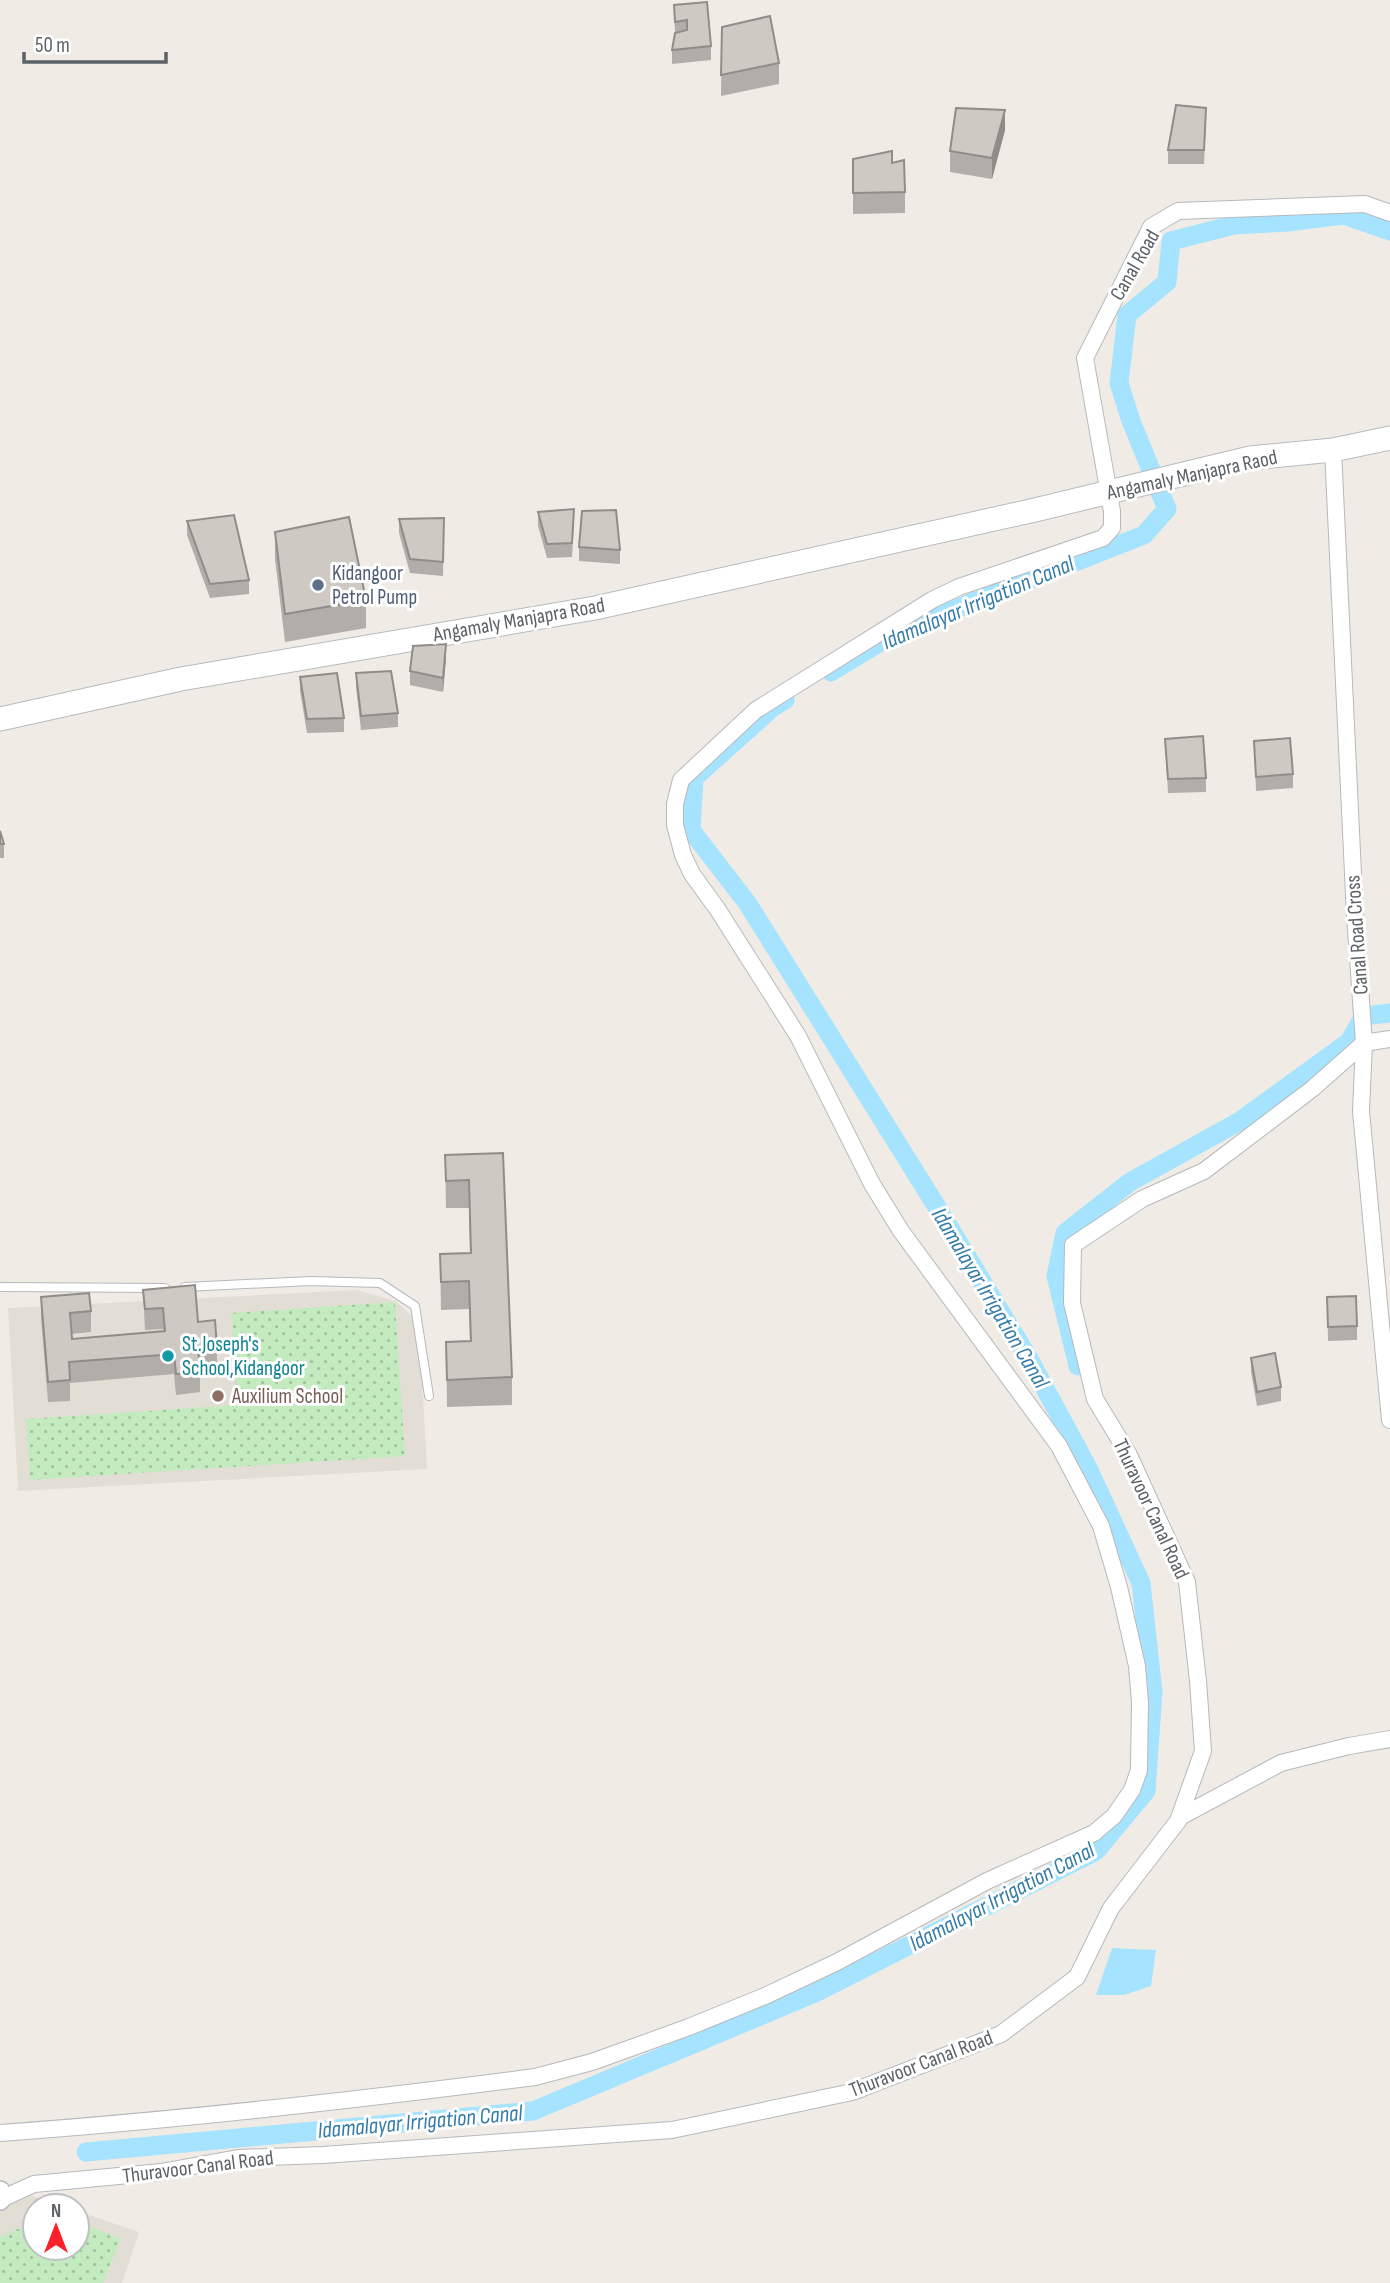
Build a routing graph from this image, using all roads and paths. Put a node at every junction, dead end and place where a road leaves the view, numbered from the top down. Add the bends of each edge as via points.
1 (1390, 213) edge
2 (1390, 438) edge
3 (1333, 450) junction
4 (1115, 491) junction
5 (1035, 510) joint
6 (0, 719) edge
7 (1390, 1040) edge
8 (1364, 1043) junction
9 (0, 1287) edge
10 (429, 1396) dead end
11 (1389, 1411) edge
12 (1390, 1739) edge
13 (1180, 1817) junction
14 (0, 2133) edge
15 (0, 2197) edge

1 - 4 street, Canal Road via 1365,204 1178,211 1152,227 1085,358
2 - 3 main road, Angamaly Manjapra Raod
3 - 4 main road, Angamaly Manjapra Raod via 1250,458
3 - 8 street, Canal Road Cross
4 - 5 main road, Angamaly Manjapra Raod
4 - 14 street, Canal Road via 1112,528 1103,538 932,600 756,710 681,780 675,825 692,874 798,1035 872,1184 901,1231 1059,1446 1101,1525 1130,1631 1140,1702 1139,1770 1123,1804 1094,1833 987,1881 777,1991 564,2070 340,2101
5 - 6 main road, Angamaly Manjapra Road via 595,608 181,679
7 - 8 street
8 - 11 street, Canal Road Cross via 1360,1111
8 - 13 street, Thuravoor Canal Road via 1204,1171 1142,1199 1073,1245 1072,1303 1095,1399 1129,1455 1187,1582 1203,1751
9 - 10 lane via 148,1289 311,1281 380,1283 415,1306
12 - 13 street via 1280,1763
13 - 15 street, Thuravoor Canal Road via 1111,1908 1077,1977 1001,2034 852,2092 672,2130 238,2158 161,2172 34,2184

